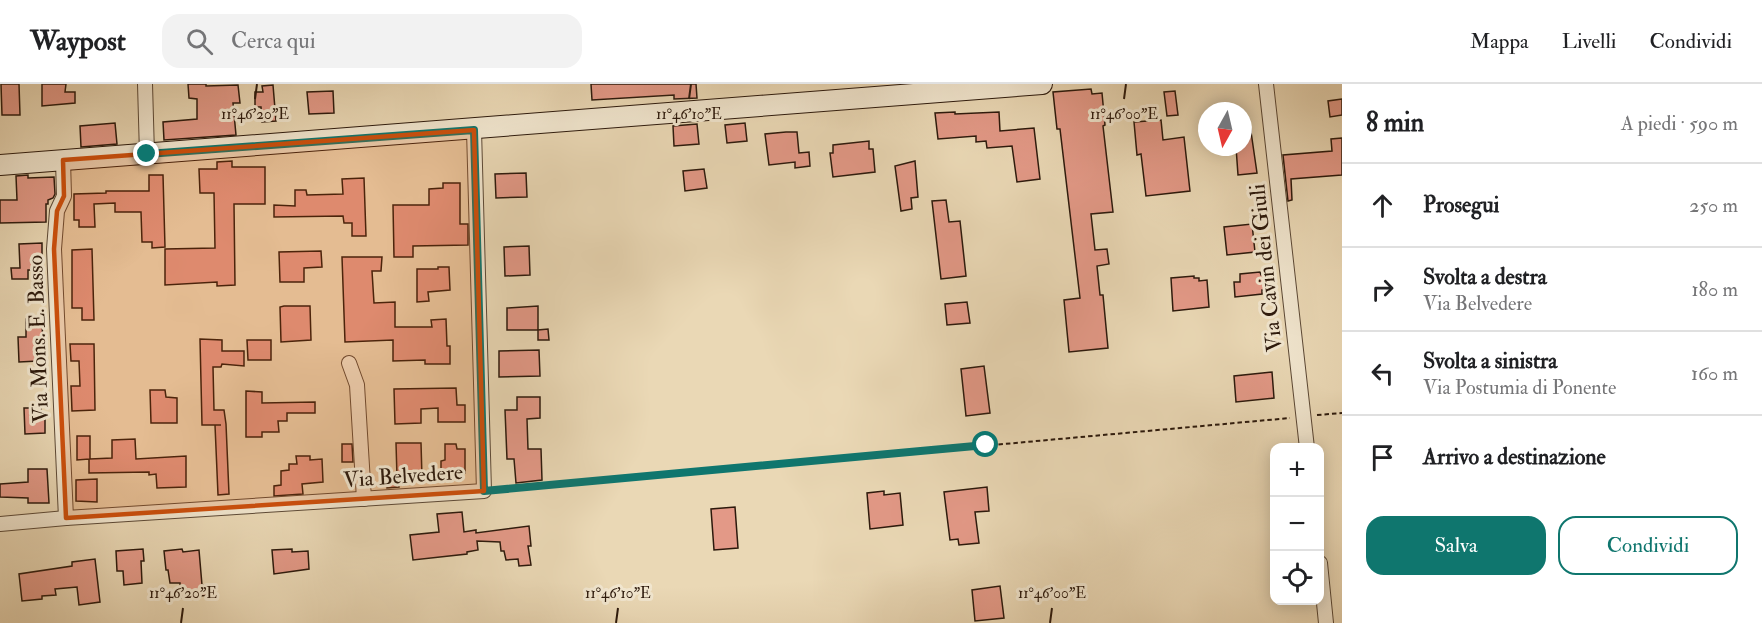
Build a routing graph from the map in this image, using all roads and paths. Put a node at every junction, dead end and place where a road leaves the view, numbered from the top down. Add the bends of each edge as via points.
1 (144, 84) edge
2 (1042, 84) edge
3 (1266, 84) edge
4 (474, 130) junction
5 (147, 154) junction
6 (63, 160) junction
7 (0, 165) edge
8 (349, 363) dead end
9 (1342, 413) edge
10 (1303, 416) junction
11 (1306, 443) edge
12 (484, 491) junction
13 (364, 499) junction
14 (66, 518) junction
15 (0, 524) edge
16 (1324, 603) edge
17 (1326, 623) edge

1 - 5 street
2 - 4 main road
3 - 10 street, Via Cavin dei Giuli
4 - 5 main road
4 - 12 street, Via Belvedere
5 - 6 main road
6 - 7 main road
6 - 14 street, Via Mons. E. Basso via 64,196 57,211 54,249
8 - 13 street via 357,385
9 - 10 path
10 - 11 street, Via Cavin dei Giuli
10 - 12 path
12 - 13 street, Via Belvedere
13 - 14 street, Via Belvedere
14 - 15 street, Via Belvedere
16 - 17 street

